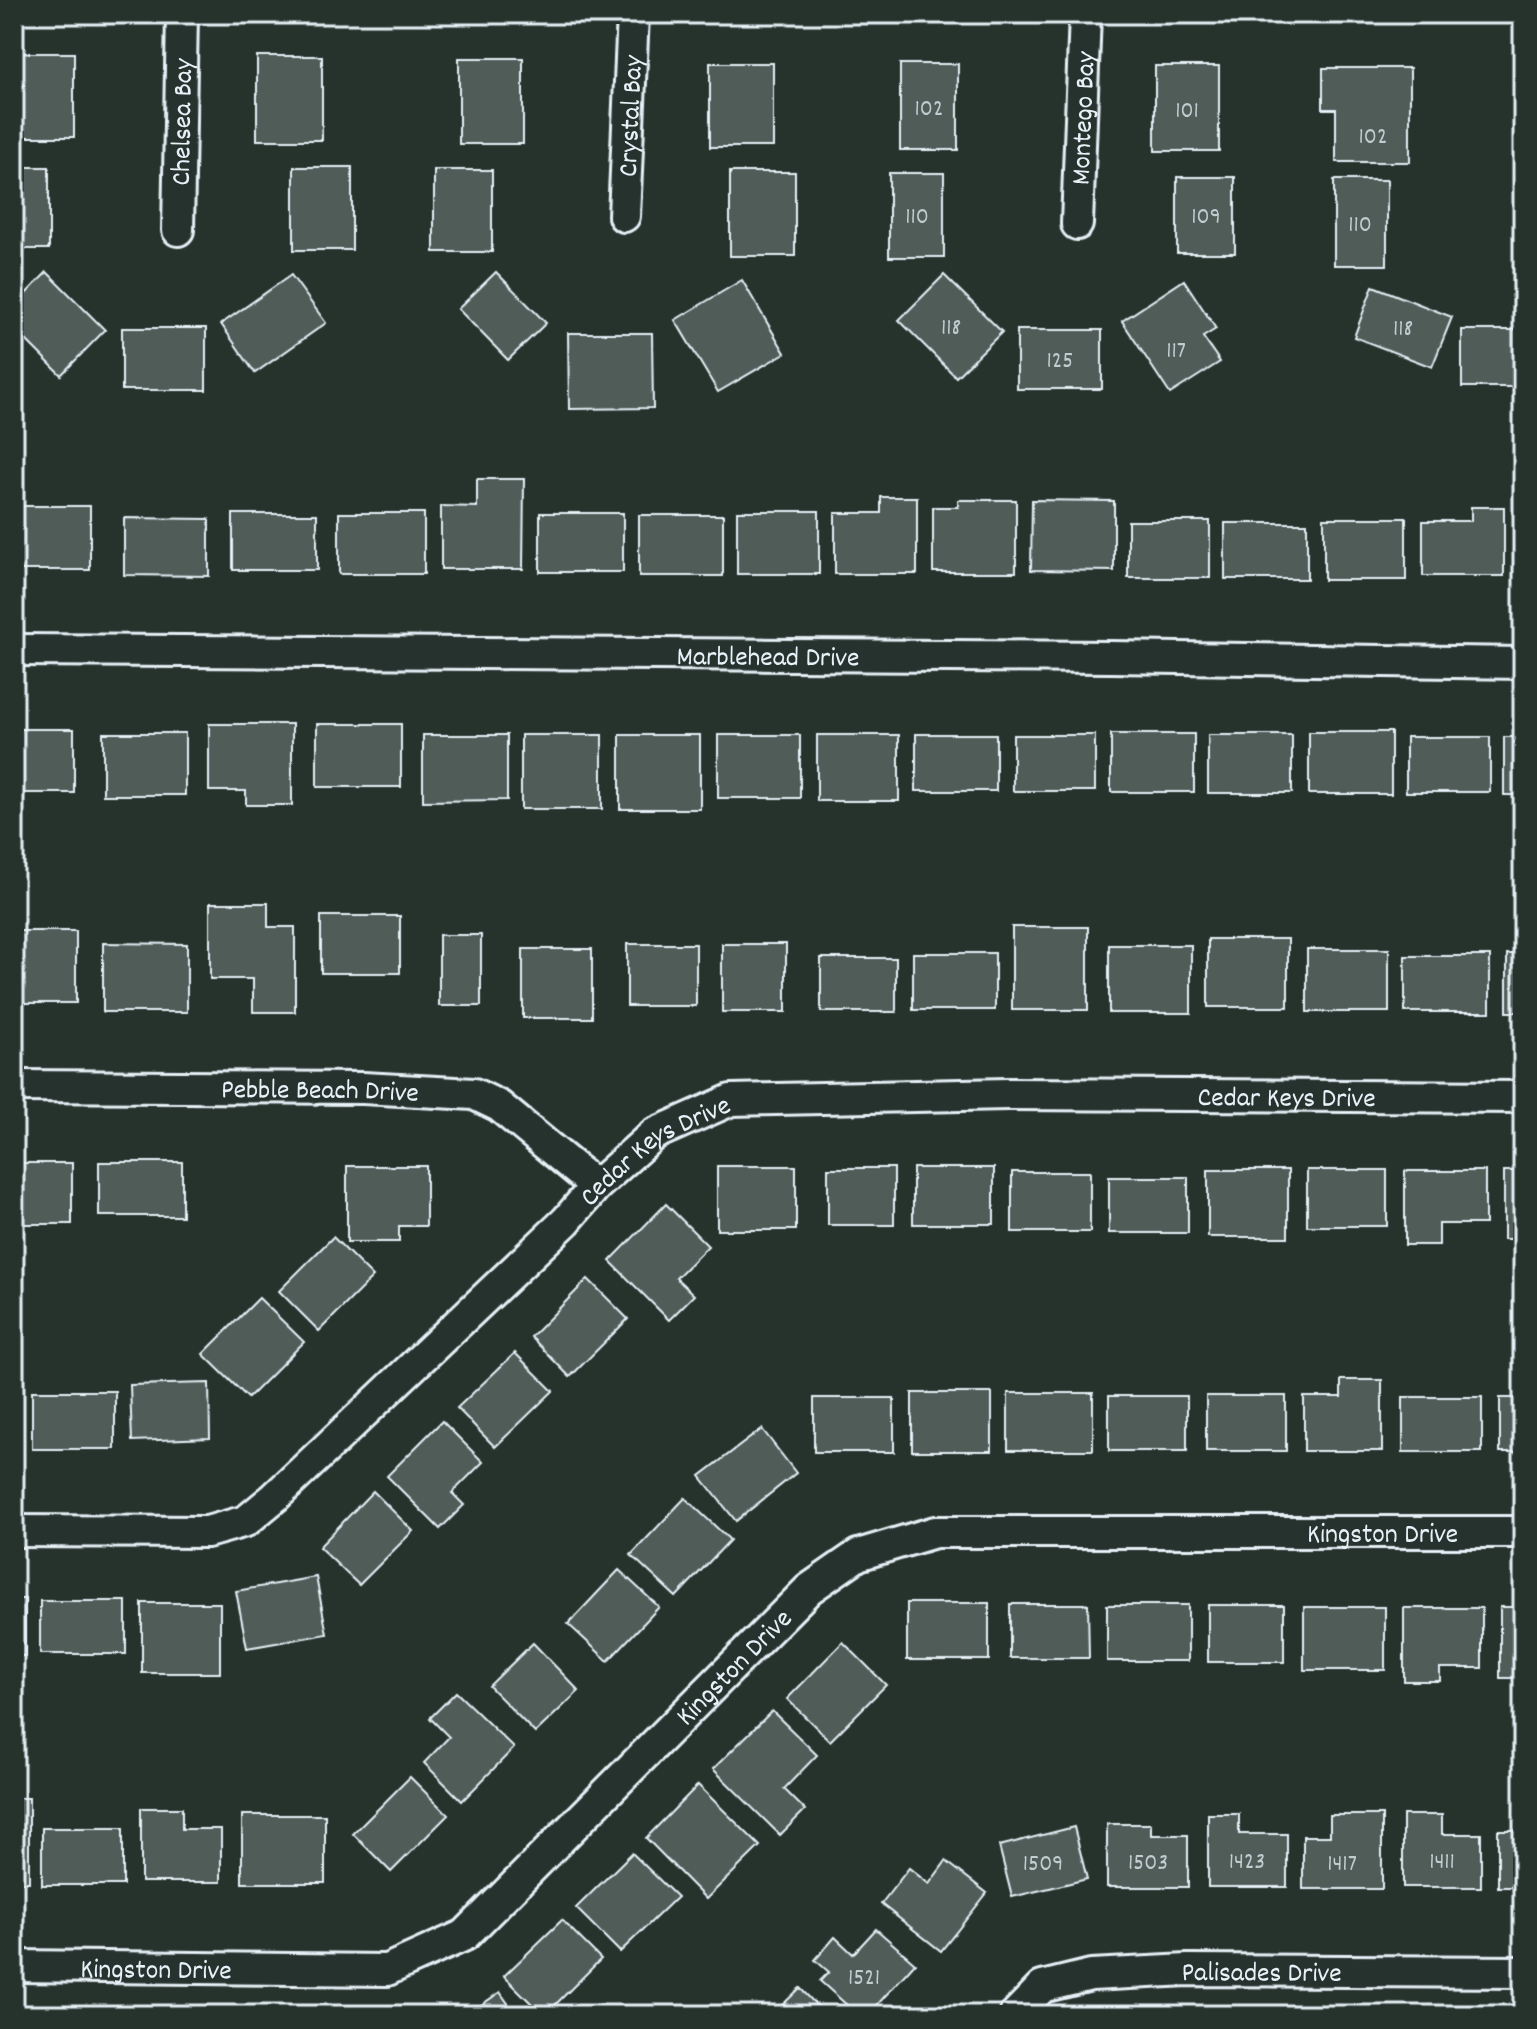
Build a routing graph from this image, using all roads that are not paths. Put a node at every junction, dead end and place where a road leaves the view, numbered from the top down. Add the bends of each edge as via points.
1 (182, 14) edge
2 (633, 14) edge
3 (1085, 14) edge
4 (624, 216) dead end
5 (1077, 224) dead end
6 (178, 230) dead end
7 (14, 650) edge
8 (1523, 663) edge
9 (14, 1086) edge
10 (1523, 1097) edge
11 (596, 1186) junction
12 (14, 1531) edge
13 (1523, 1532) edge
14 (14, 1966) edge
15 (1523, 1972) edge
16 (1015, 2015) edge

1 - 6 street, Chelsea Bay
2 - 4 street, Crystal Bay
3 - 5 street, Montego Bay
7 - 8 street, Marblehead Drive
9 - 11 street, Pebble Beach Drive via 363,1088 474,1094 499,1106
10 - 11 street, Cedar Keys Drive via 1008,1094 731,1100 654,1134
11 - 12 street, Cedar Keys Drive via 566,1221 246,1521 207,1532
13 - 14 street, Kingston Drive via 935,1532 858,1555 809,1589 465,1935 387,1970
15 - 16 street, Palisades Drive via 1188,1970 1091,1975 1042,1987

